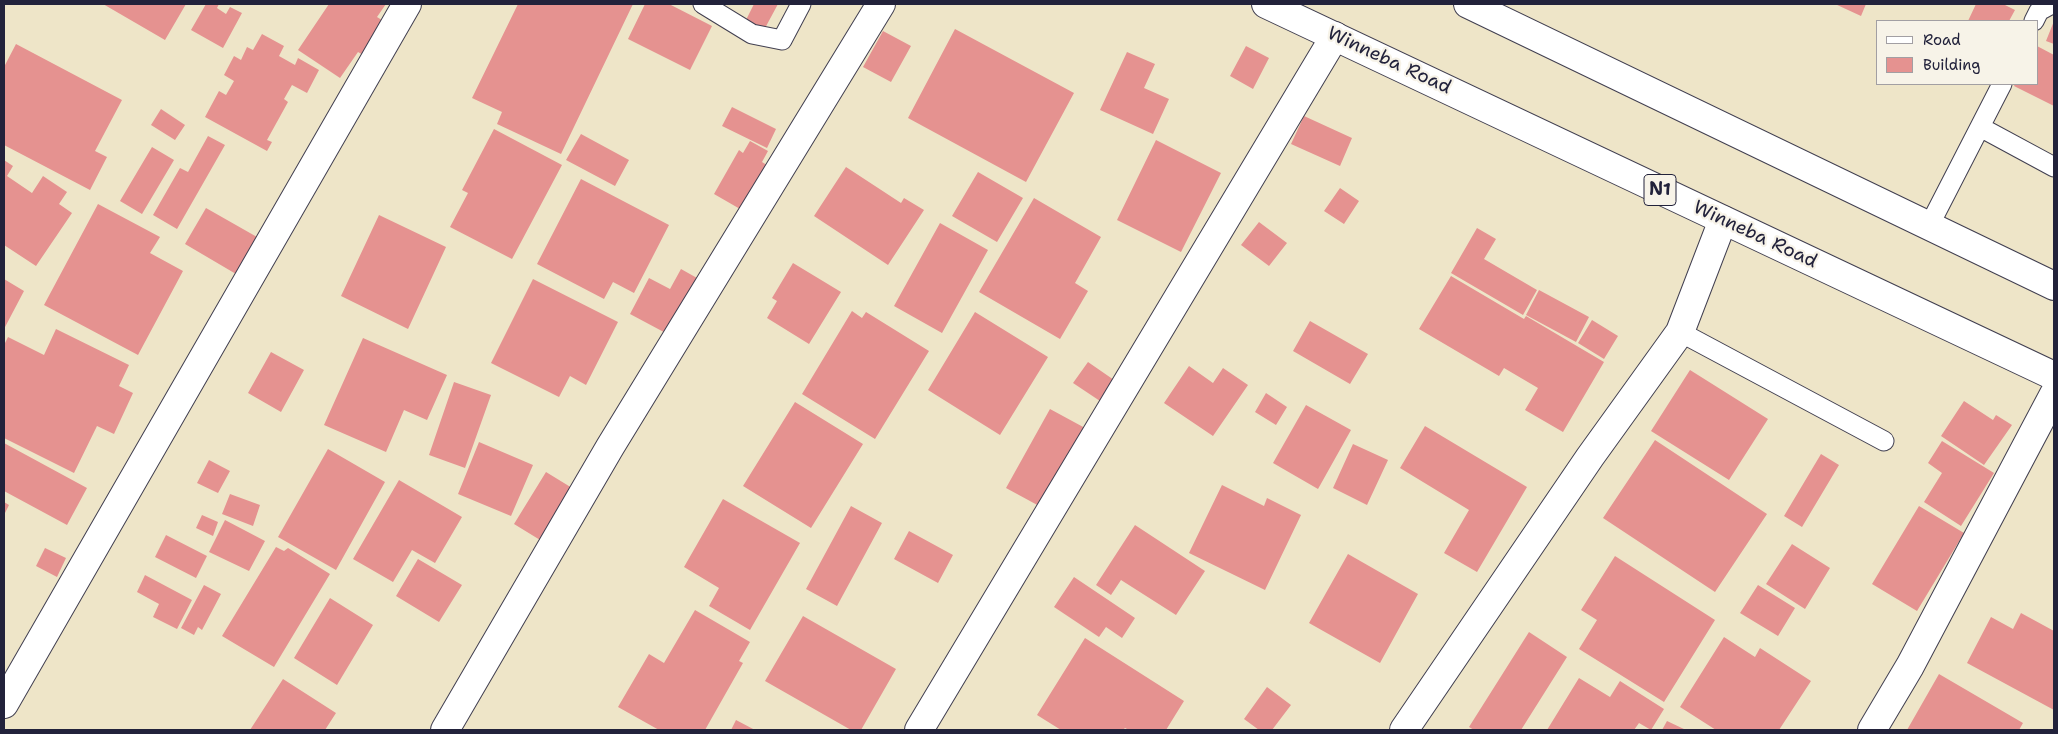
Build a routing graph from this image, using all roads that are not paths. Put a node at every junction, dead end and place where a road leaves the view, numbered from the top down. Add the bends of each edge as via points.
1 (407, 4) edge
2 (703, 4) edge
3 (801, 4) edge
4 (881, 4) edge
5 (1266, 4) edge
6 (1468, 4) edge
7 (2052, 4) edge
8 (2034, 20) edge
9 (1335, 36) junction
10 (2002, 85) edge
11 (1980, 128) junction
12 (2054, 167) edge
13 (1723, 220) junction
14 (1929, 226) junction
15 (2054, 284) edge
16 (1680, 332) junction
17 (2054, 376) edge
18 (2054, 394) edge
19 (1884, 441) dead end
20 (4, 704) edge
21 (445, 730) edge
22 (919, 730) edge
23 (1404, 730) edge
24 (1872, 730) edge

1 - 20 main road
2 - 3 lane via 752,34 782,40
4 - 21 main road via 610,447
5 - 9 main road, Winneba Road / N1
6 - 14 main road
7 - 8 lane via 2039,11
9 - 13 main road, Winneba Road / N1
9 - 22 main road
10 - 11 lane
11 - 12 lane
11 - 14 lane
13 - 16 main road
13 - 17 main road, Winneba Road / N1
14 - 15 main road
16 - 19 lane
16 - 23 main road via 1590,457
18 - 24 main road via 1915,658

